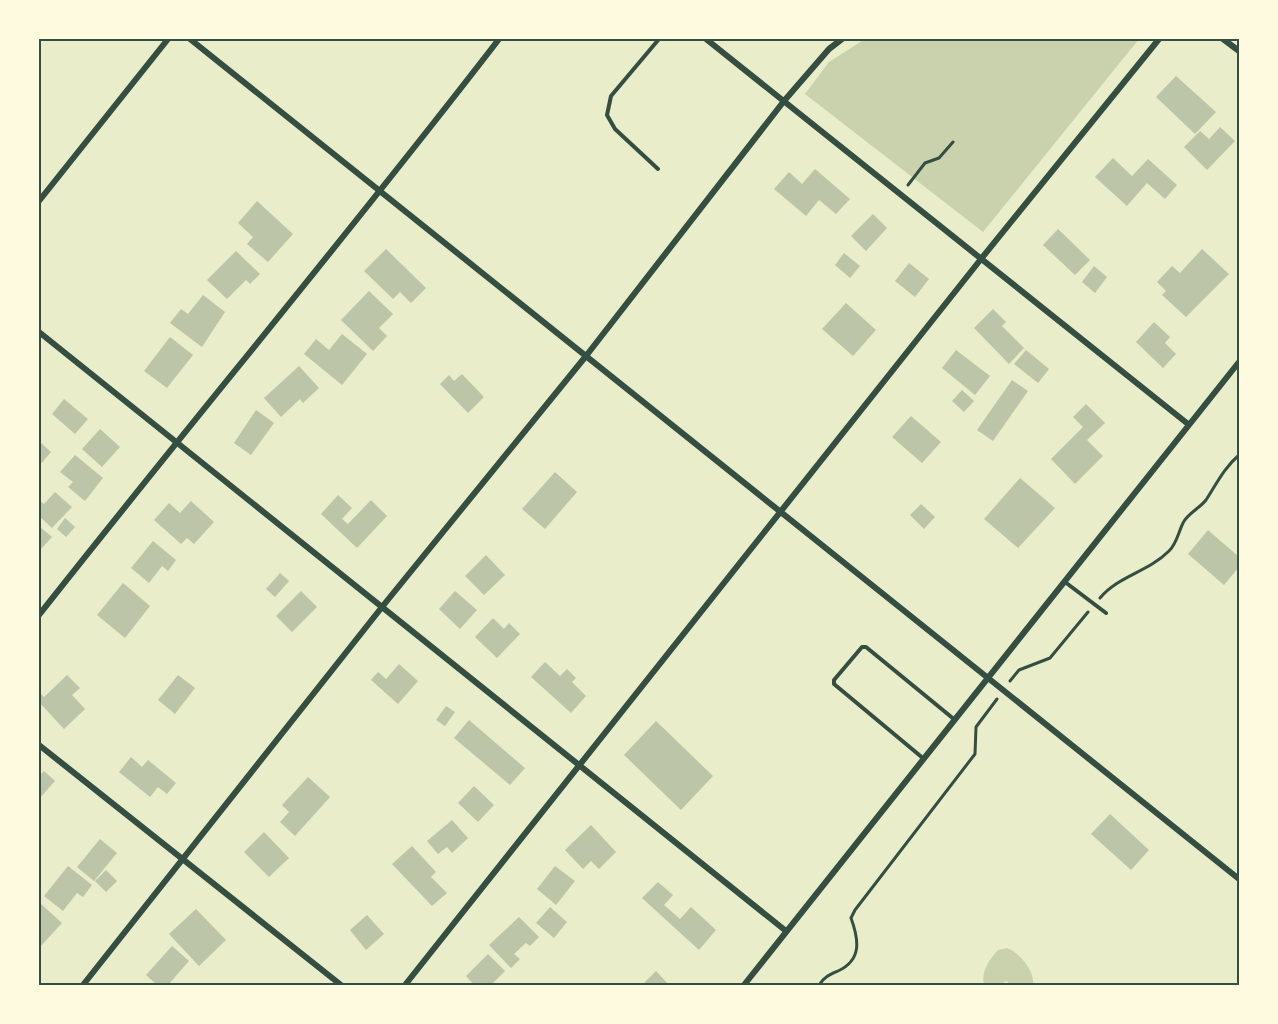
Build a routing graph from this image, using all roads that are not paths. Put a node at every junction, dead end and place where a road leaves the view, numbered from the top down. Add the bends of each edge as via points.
1 (168, 39) edge
2 (190, 39) edge
3 (500, 39) edge
4 (658, 39) edge
5 (706, 39) edge
6 (842, 39) edge
7 (1160, 39) edge
8 (1223, 39) edge
9 (1239, 51) edge
10 (784, 101) junction
11 (658, 169) dead end
12 (381, 192) junction
13 (39, 201) edge
14 (981, 258) junction
15 (39, 332) edge
16 (586, 356) junction
17 (1239, 362) edge
18 (1188, 424) junction
19 (176, 441) junction
20 (781, 512) junction
21 (1065, 582) junction
22 (382, 607) junction
23 (1106, 613) dead end
24 (39, 615) edge
25 (989, 679) junction
26 (956, 721) junction
27 (39, 745) edge
28 (925, 759) junction
29 (579, 765) junction
30 (182, 860) junction
31 (1239, 879) edge
32 (786, 931) junction
33 (83, 985) edge
34 (341, 985) edge
35 (405, 985) edge
36 (744, 985) edge

1 - 13 street
2 - 12 street
3 - 12 street
4 - 11 lane via 611,96 607,115 615,129
5 - 10 street
6 - 10 street
7 - 14 street
8 - 9 street
10 - 14 street
10 - 16 street
12 - 16 street
12 - 19 street
14 - 18 street
14 - 20 street
15 - 19 street
16 - 20 street
16 - 22 street
17 - 18 street
18 - 21 street
19 - 22 street
19 - 24 street
20 - 25 street
20 - 29 street
21 - 23 lane
21 - 25 street
22 - 29 street
22 - 30 street
25 - 26 street
25 - 31 street
26 - 28 street
26 - 28 lane via 866,647 862,646 834,680 834,684
27 - 30 street
28 - 32 street
29 - 32 street
29 - 35 street
30 - 33 street
30 - 34 street
32 - 36 street

